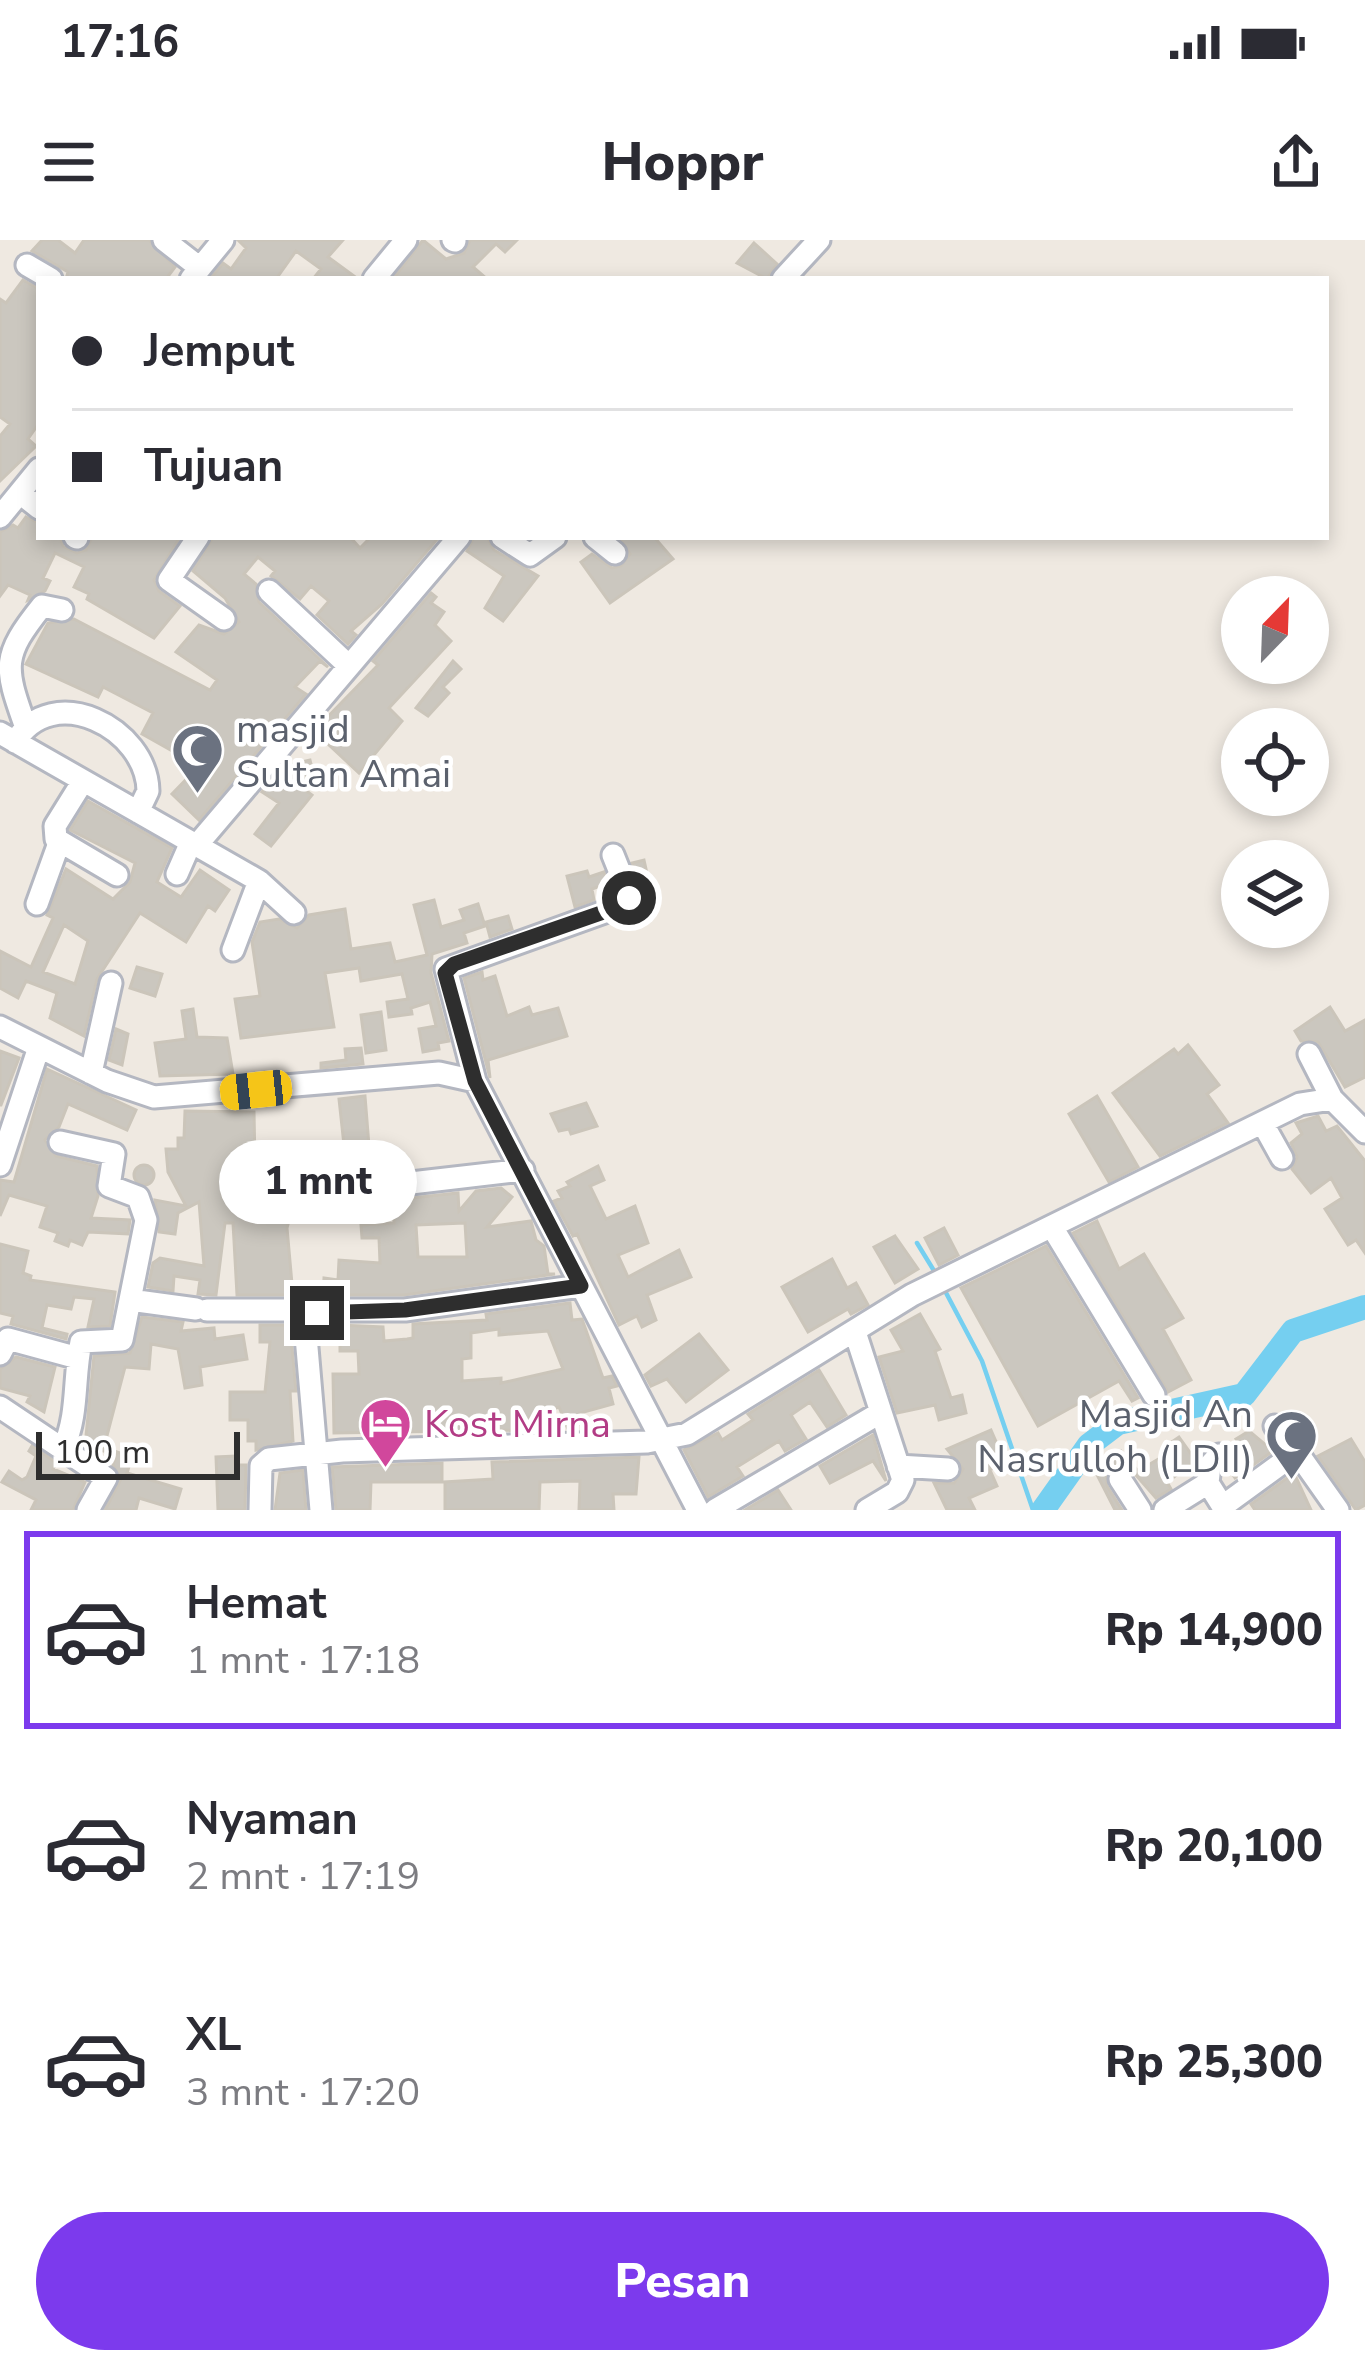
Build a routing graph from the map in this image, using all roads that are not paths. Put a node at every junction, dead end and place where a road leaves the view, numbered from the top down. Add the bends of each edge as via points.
1 (164, 240) edge
2 (223, 240) edge
3 (406, 240) edge
4 (819, 240) edge
5 (27, 265) dead end
6 (196, 275) edge
7 (46, 276) edge
8 (376, 276) edge
9 (786, 276) edge
10 (36, 474) edge
11 (20, 493) junction
12 (36, 506) edge
13 (0, 517) edge
14 (196, 540) edge
15 (456, 540) edge
16 (507, 540) edge
17 (551, 540) edge
18 (599, 540) edge
19 (615, 553) dead end
20 (269, 591) dead end
21 (62, 610) dead end
22 (224, 619) dead end
23 (349, 666) junction
24 (14, 733) edge
25 (83, 782) junction
26 (138, 812) junction
27 (59, 843) junction
28 (194, 843) junction
29 (614, 855) dead end
30 (177, 874) dead end
31 (117, 875) dead end
32 (259, 881) junction
33 (37, 904) dead end
34 (290, 909) dead end
35 (233, 950) dead end
36 (111, 983) dead end
37 (0, 1027) edge
38 (39, 1048) junction
39 (1309, 1054) dead end
40 (91, 1073) junction
41 (475, 1081) junction
42 (1332, 1099) junction
43 (1263, 1124) junction
44 (1365, 1132) edge
45 (60, 1142) dead end
46 (1282, 1158) dead end
47 (0, 1165) edge
48 (523, 1170) junction
49 (412, 1183) dead end
50 (1052, 1227) junction
51 (581, 1286) junction
52 (130, 1300) junction
53 (304, 1313) junction
54 (855, 1332) junction
55 (0, 1354) edge
56 (78, 1358) junction
57 (1154, 1395) dead end
58 (0, 1408) edge
59 (878, 1414) junction
60 (1275, 1426) dead end
61 (663, 1439) junction
62 (63, 1449) junction
63 (1294, 1453) junction
64 (317, 1455) junction
65 (1219, 1455) dead end
66 (898, 1466) junction
67 (947, 1469) dead end
68 (1120, 1479) dead end
69 (1208, 1483) junction
70 (1224, 1508) edge
71 (88, 1510) edge
72 (260, 1510) edge
73 (321, 1510) edge
74 (698, 1510) edge
75 (715, 1510) edge
76 (867, 1510) edge
77 (1140, 1510) edge
78 (1165, 1510) edge
79 (1338, 1510) edge

1 - 6 street
2 - 6 street
3 - 8 street
4 - 9 street
5 - 7 street
10 - 11 street
11 - 12 street
11 - 13 street
14 - 22 street via 169,580
15 - 23 street
16 - 17 street via 530,555
18 - 19 street
20 - 23 street
21 - 24 street via 42,606 11,650
23 - 28 street
24 - 25 street
24 - 26 street via 48,712 96,720 138,755 148,780
25 - 26 street
25 - 27 street via 55,826
26 - 28 street
27 - 31 street
27 - 33 street
28 - 30 street
28 - 32 street
29 - 41 street via 628,902 446,969
32 - 34 street
32 - 35 street
36 - 40 street
37 - 38 street
38 - 40 street
38 - 47 street
39 - 42 street
40 - 41 street via 154,1097 439,1073
41 - 48 street
42 - 43 street via 1300,1104
42 - 44 street
43 - 46 street
43 - 50 street
45 - 52 street via 114,1154 109,1186 138,1197 145,1209
48 - 49 street
48 - 51 street
50 - 54 street
50 - 57 street
51 - 53 street via 405,1310
51 - 61 street
52 - 53 street
52 - 56 street via 122,1340 85,1338
53 - 64 street
54 - 59 street
54 - 61 street via 694,1431
55 - 56 street via 8,1339
56 - 62 street via 77,1415
58 - 62 street
59 - 66 street
59 - 75 street
60 - 63 street
61 - 64 street
61 - 74 street
62 - 71 street via 106,1478
63 - 70 street
63 - 79 street
64 - 72 street via 262,1463
64 - 73 street
65 - 69 street
66 - 67 street
66 - 76 street via 900,1489
68 - 77 street
69 - 70 street
69 - 78 street

